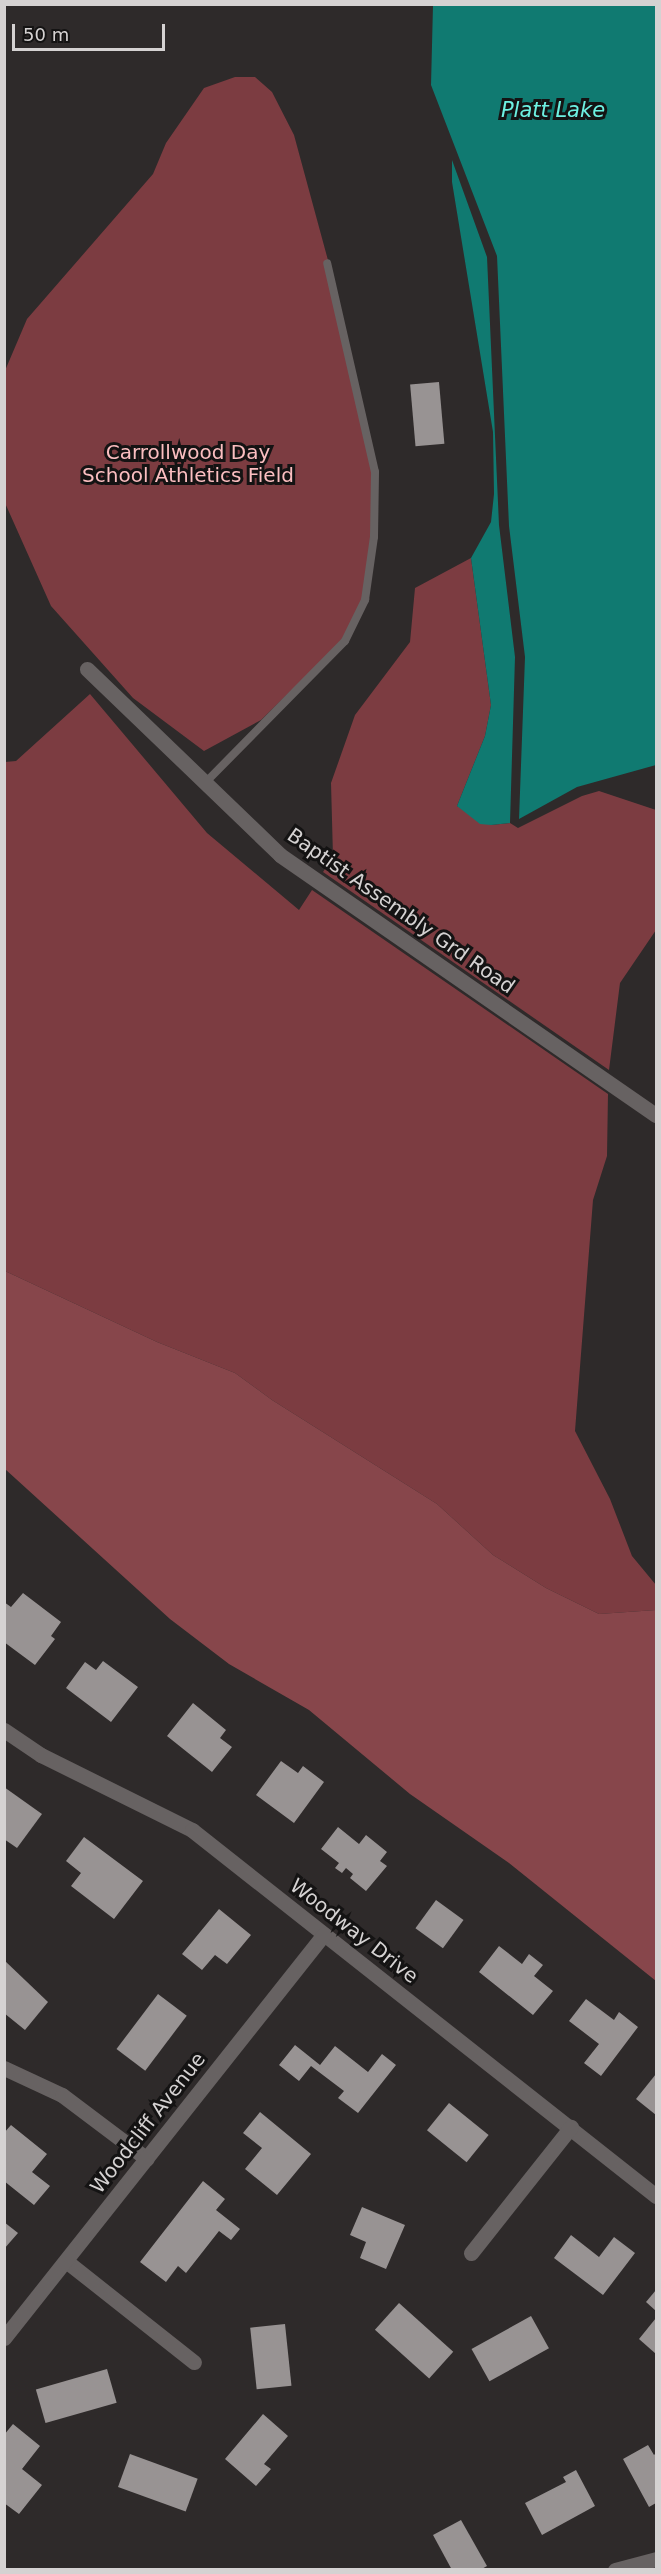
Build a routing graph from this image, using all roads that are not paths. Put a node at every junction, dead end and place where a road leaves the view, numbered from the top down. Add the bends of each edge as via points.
1 (327, 263) dead end
2 (87, 669) dead end
3 (205, 783) junction
4 (657, 1115) edge
5 (4, 1730) edge
6 (324, 1934) junction
7 (4, 2068) edge
8 (571, 2127) junction
9 (147, 2159) junction
10 (657, 2196) edge
11 (471, 2253) dead end
12 (66, 2261) junction
13 (4, 2338) edge
14 (194, 2362) dead end
15 (657, 2559) edge
16 (615, 2570) edge

1 - 3 lane via 375,472 374,537 365,600 345,641
2 - 3 street, Baptist Assembly Grd Road
3 - 4 street, Baptist Assembly Grd Road via 280,855
5 - 6 street, Woodway Drive via 41,1755 192,1830
6 - 8 street, Woodway Drive
6 - 9 street, Woodcliff Avenue
7 - 9 street via 62,2095
8 - 10 street, Woodway Drive
8 - 11 street
9 - 12 street, Woodcliff Avenue
12 - 13 street, Woodcliff Avenue
12 - 14 street
15 - 16 street

